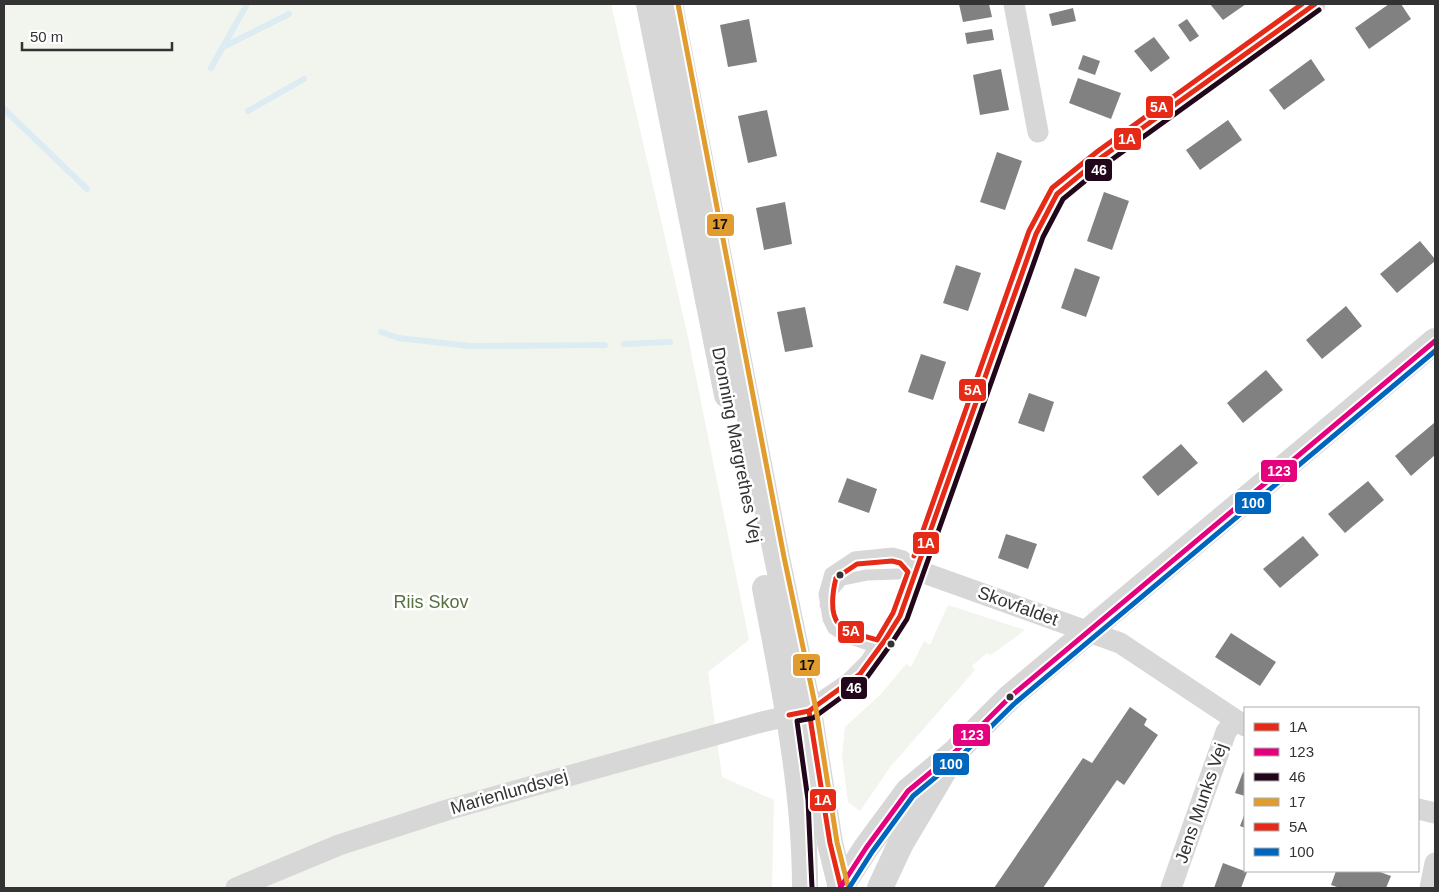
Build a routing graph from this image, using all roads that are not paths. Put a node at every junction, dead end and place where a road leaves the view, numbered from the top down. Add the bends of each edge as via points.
1 (649, 4) edge
2 (670, 4) edge
3 (1014, 4) edge
4 (1315, 4) edge
5 (1038, 132) dead end
6 (1435, 341) edge
7 (916, 570) junction
8 (825, 606) junction
9 (1089, 632) junction
10 (880, 649) junction
11 (799, 713) junction
12 (1240, 723) edge
13 (956, 752) junction
14 (1419, 809) edge
15 (1435, 813) edge
16 (830, 843) junction
17 (866, 848) junction
18 (1435, 863) edge
19 (841, 887) edge
20 (236, 888) edge
21 (805, 888) edge
22 (880, 888) edge
23 (1171, 888) edge
24 (1430, 888) edge

1 - 11 street, Dronning Margrethes Vej via 758,551
2 - 11 street, Dronning Margrethes Vej via 775,549
3 - 5 street
4 - 7 street via 1102,157 1057,194 1036,234
6 - 9 street
7 - 8 lane via 842,580
7 - 8 lane via 904,556 894,553 854,556 830,573 824,594
7 - 9 street, Skovfaldet
7 - 10 street via 900,616
8 - 10 lane via 833,630
9 - 12 street, Skovfaldet via 1120,643
9 - 13 street via 1010,697
10 - 11 street via 860,674
11 - 16 street, Dronning Margrethes Vej
11 - 20 street, Marienlundsvej via 541,788 447,810 340,845
11 - 21 street, Dronning Margrethes Vej via 796,758
12 - 23 street, Jens Munks Vej via 1226,732
13 - 17 street via 908,791
13 - 22 street via 900,845
14 - 15 street
16 - 17 street via 841,852 852,854
16 - 19 street, Dronning Margrethes Vej
17 - 19 street
18 - 24 street

